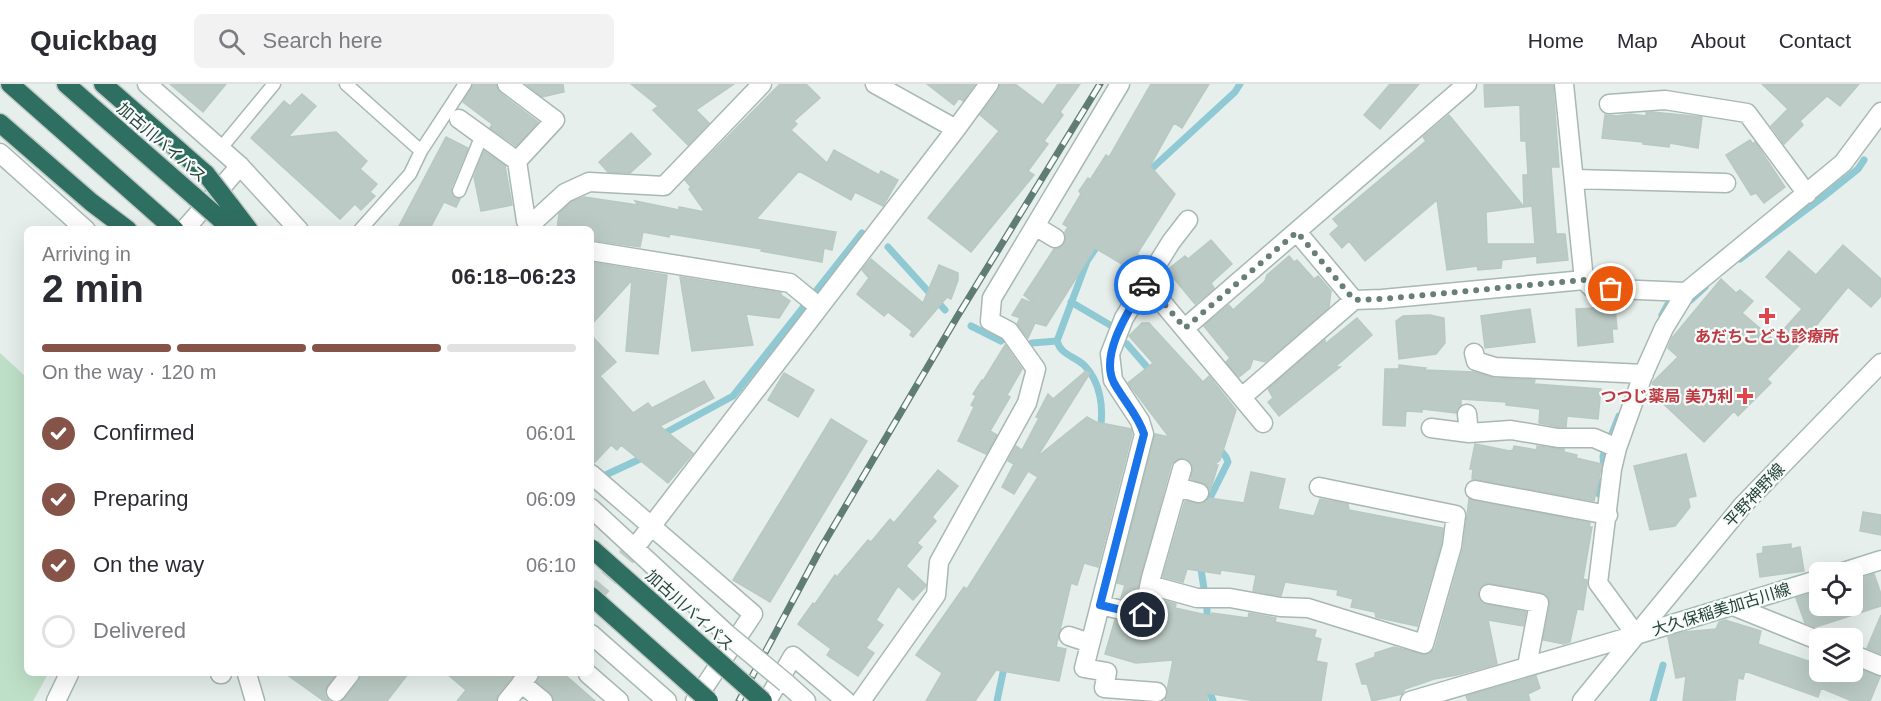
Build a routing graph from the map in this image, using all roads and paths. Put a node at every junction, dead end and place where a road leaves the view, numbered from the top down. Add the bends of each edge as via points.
1 (10, 84) edge
2 (66, 84) edge
3 (103, 84) edge
4 (147, 84) edge
5 (274, 84) edge
6 (346, 84) edge
7 (465, 84) edge
8 (507, 84) edge
9 (762, 84) edge
10 (875, 84) edge
11 (989, 84) edge
12 (1120, 84) edge
13 (1467, 84) edge
14 (1564, 84) edge
15 (1609, 104) dead end
16 (1881, 112) edge
17 (459, 119) dead end
18 (0, 123) edge
19 (956, 129) junction
20 (482, 135) junction
21 (221, 148) junction
22 (421, 151) junction
23 (0, 153) edge
24 (517, 161) junction
25 (240, 166) junction
26 (1574, 179) junction
27 (1726, 183) dead end
28 (459, 191) dead end
29 (1807, 194) junction
30 (1188, 220) dead end
31 (82, 226) edge
32 (123, 226) edge
33 (174, 226) edge
34 (178, 226) edge
35 (228, 226) edge
36 (246, 226) edge
37 (295, 226) edge
38 (364, 226) edge
39 (530, 226) edge
40 (533, 226) edge
41 (1035, 226) junction
42 (1297, 232) junction
43 (1055, 238) dead end
44 (594, 251) edge
45 (1584, 280) junction
46 (1146, 283) junction
47 (1686, 292) junction
48 (1354, 300) junction
49 (818, 305) junction
50 (1185, 328) junction
51 (1474, 353) dead end
52 (1881, 363) edge
53 (1644, 374) junction
54 (1242, 397) junction
55 (1467, 414) dead end
56 (1263, 423) dead end
57 (1431, 428) dead end
58 (1469, 433) junction
59 (1610, 445) junction
60 (1182, 469) dead end
61 (594, 477) edge
62 (1319, 487) dead end
63 (1177, 488) junction
64 (1475, 490) dead end
65 (1199, 493) dead end
66 (594, 511) edge
67 (1608, 515) junction
68 (646, 534) junction
69 (594, 551) edge
70 (1881, 560) edge
71 (1863, 566) edge
72 (1809, 582) edge
73 (1150, 585) junction
74 (1489, 594) dead end
75 (594, 599) edge
76 (1100, 605) junction
77 (1733, 606) junction
78 (1636, 635) junction
79 (1069, 636) dead end
80 (594, 637) edge
81 (1809, 637) edge
82 (1090, 643) junction
83 (1863, 659) edge
84 (1527, 666) junction
85 (1881, 666) edge
86 (68, 676) edge
87 (248, 676) edge
88 (348, 676) edge
89 (590, 676) edge
90 (525, 678) edge
91 (336, 692) dead end
92 (1157, 692) dead end
93 (255, 700) edge
94 (56, 701) edge
95 (507, 701) edge
96 (543, 701) edge
97 (619, 701) edge
98 (667, 701) edge
99 (695, 701) edge
100 (709, 701) edge
101 (765, 701) edge
102 (807, 701) edge
103 (846, 701) edge
104 (861, 701) edge
105 (1410, 701) edge
106 (1582, 701) edge

1 - 33 highway
2 - 35 highway, 加古川バイパス, bridge
3 - 36 highway, bridge via 206,174
4 - 21 street
5 - 21 lane
6 - 22 lane
7 - 22 lane
8 - 24 street via 555,120
9 - 40 street via 664,186 589,182 565,193
10 - 19 street
11 - 19 street
12 - 41 street
13 - 42 street
14 - 26 street
15 - 29 street via 1665,100 1747,112
16 - 29 street via 1843,163
17 - 20 street
18 - 32 highway
19 - 49 street
20 - 24 street
20 - 28 lane
21 - 25 street
22 - 38 lane via 410,174
23 - 31 street
24 - 39 street
25 - 34 street
25 - 37 street
26 - 27 street
26 - 45 street
29 - 47 street
30 - 46 street
41 - 43 street
41 - 104 street via 992,298 990,321 1009,331 1036,369 1028,403 939,562 936,595
42 - 48 street
42 - 50 street
44 - 49 street via 790,283
45 - 47 street via 1592,288
45 - 48 street
46 - 50 street
46 - 76 street via 1124,318 1110,354 1113,380 1140,421 1144,434
47 - 53 street via 1664,328
48 - 54 street
49 - 68 street
50 - 54 street
51 - 53 street via 1476,361 1495,367
52 - 78 street, 平野神野線 via 1743,505
53 - 59 street
54 - 56 street
55 - 58 street
57 - 58 street
58 - 59 street via 1511,430 1558,438 1594,438
59 - 67 street
60 - 63 street
61 - 68 street
62 - 73 street via 1456,515 1452,546 1424,644 1308,608 1197,598
63 - 65 street
63 - 73 street
64 - 67 street
66 - 102 street, bridge via 727,634
67 - 78 street via 1598,583
68 - 99 street via 753,614
69 - 101 highway, 加古川バイパス, bridge
70 - 71 street
72 - 77 street, 大久保稲美加古川線
73 - 76 street via 1143,615
74 - 84 street via 1539,603
75 - 100 highway, bridge
76 - 82 street
77 - 78 street, 大久保稲美加古川線
77 - 81 street
78 - 84 street
78 - 106 street, 大久保稲美加古川線
79 - 82 street
80 - 98 street
82 - 92 street via 1084,668 1107,672 1104,688
83 - 85 street
84 - 105 street
86 - 94 street
87 - 93 street
88 - 91 street
89 - 97 street
90 - 95 street
90 - 96 street
101 - 103 street via 793,656

